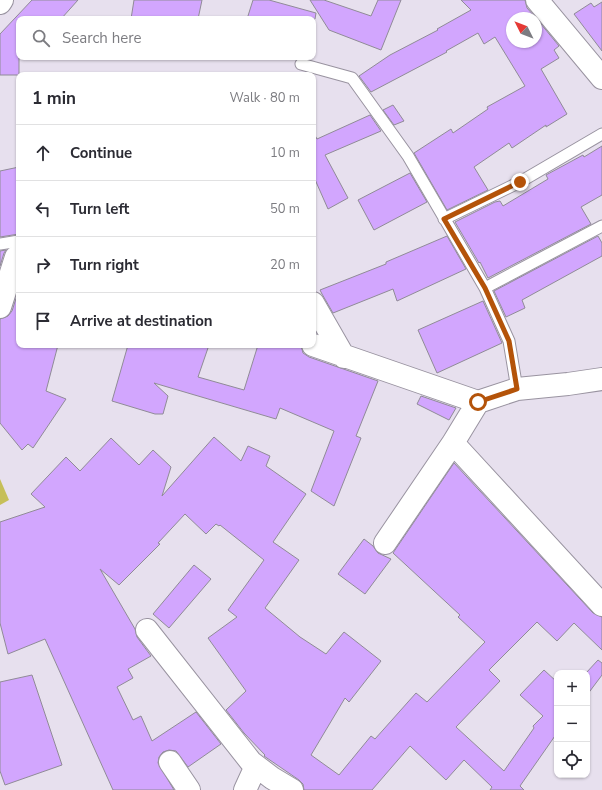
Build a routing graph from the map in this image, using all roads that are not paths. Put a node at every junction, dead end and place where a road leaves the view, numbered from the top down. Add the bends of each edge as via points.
1 (2, 0) edge
2 (537, 0) edge
3 (0, 3) edge
4 (301, 64) dead end
5 (602, 78) edge
6 (602, 134) edge
7 (444, 219) junction
8 (602, 226) edge
9 (11, 250) edge
10 (485, 288) junction
11 (0, 307) edge
12 (316, 308) edge
13 (316, 346) edge
14 (344, 357) junction
15 (602, 379) edge
16 (517, 389) junction
17 (478, 402) junction
18 (453, 443) junction
19 (385, 543) dead end
20 (602, 605) edge
21 (147, 630) dead end
22 (170, 762) dead end
23 (256, 766) junction
24 (189, 790) edge
25 (245, 790) edge
26 (292, 790) edge

1 - 3 street
2 - 5 street
4 - 7 lane via 352,78 408,156
6 - 7 lane via 520,182
7 - 10 lane
8 - 10 lane
9 - 11 street
10 - 16 lane via 509,341
12 - 14 street
13 - 14 street
14 - 17 street
15 - 16 street
16 - 17 street
17 - 18 street
18 - 19 street
18 - 20 street
21 - 23 street
22 - 24 street
23 - 25 street
23 - 26 street

